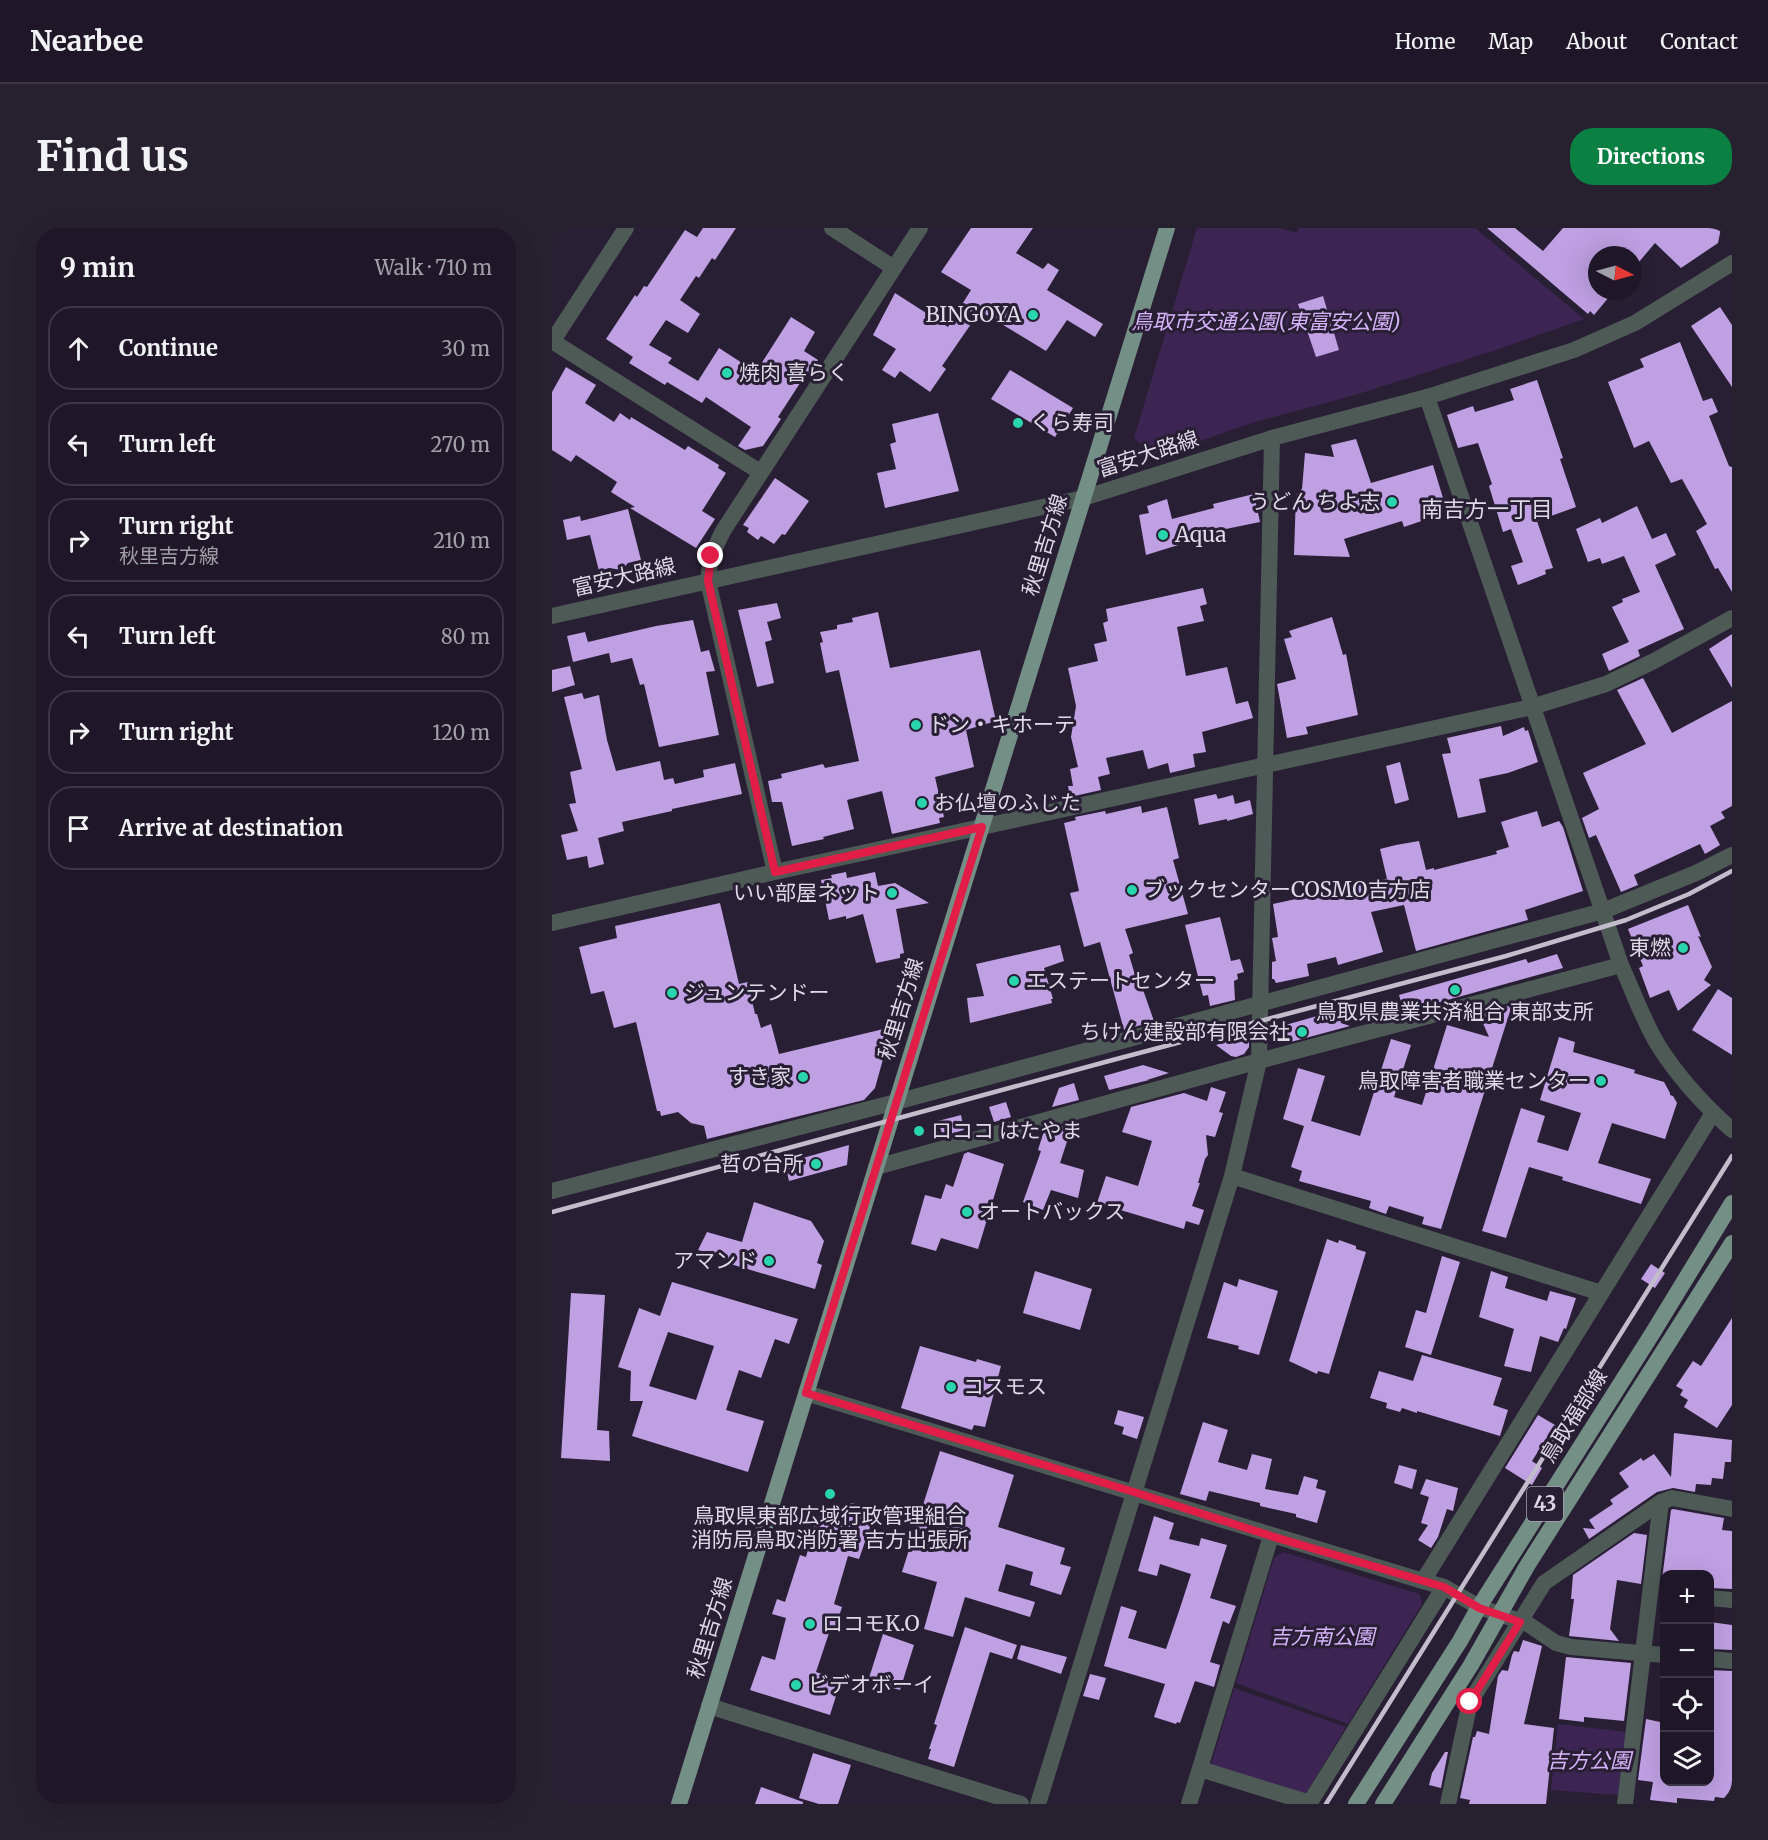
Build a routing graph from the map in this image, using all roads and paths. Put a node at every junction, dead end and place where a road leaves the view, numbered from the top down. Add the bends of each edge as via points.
1 (626, 228) edge
2 (832, 228) edge
3 (920, 228) edge
4 (1167, 228) edge
5 (1732, 263) edge
6 (894, 268) junction
7 (552, 341) edge
8 (1427, 397) junction
9 (1272, 438) junction
10 (760, 472) junction
11 (1083, 498) junction
12 (708, 581) junction
13 (552, 616) edge
14 (1732, 618) edge
15 (1532, 707) junction
16 (1265, 765) junction
17 (982, 827) junction
18 (1732, 855) edge
19 (775, 872) junction
20 (1603, 911) junction
21 (552, 923) edge
22 (1621, 964) junction
23 (1259, 1003) junction
24 (1259, 1061) junction
25 (896, 1102) junction
26 (1713, 1113) junction
27 (1732, 1130) edge
28 (876, 1167) junction
29 (1232, 1176) junction
30 (552, 1191) edge
31 (1732, 1203) edge
32 (1732, 1243) edge
33 (1601, 1293) junction
34 (806, 1393) junction
35 (1134, 1492) junction
36 (1661, 1502) junction
37 (1732, 1509) edge
38 (1271, 1536) junction
39 (1423, 1581) junction
40 (1444, 1587) junction
41 (1657, 1592) edge
42 (1714, 1598) edge
43 (1732, 1600) edge
44 (1479, 1608) junction
45 (1500, 1614) junction
46 (1520, 1622) junction
47 (1643, 1653) junction
48 (1660, 1655) edge
49 (1714, 1659) edge
50 (1732, 1661) edge
51 (709, 1706) junction
52 (1200, 1769) junction
53 (679, 1804) edge
54 (1021, 1804) edge
55 (1038, 1804) edge
56 (1189, 1804) edge
57 (1310, 1804) edge
58 (1356, 1804) edge
59 (1383, 1804) edge
60 (1448, 1804) edge
61 (1625, 1804) edge

1 - 7 street
2 - 6 street
3 - 6 street
4 - 11 main road, 秋里吉方線
5 - 8 street, 富安大路線 via 1635,323 1574,350
6 - 10 street
7 - 10 street
8 - 9 street, 富安大路線
8 - 15 street
9 - 11 street, 富安大路線
9 - 16 street
10 - 12 street via 716,544
11 - 12 street, 富安大路線
11 - 17 main road, 秋里吉方線
12 - 13 street, 富安大路線
12 - 19 street
14 - 15 street via 1606,684
15 - 16 street
15 - 20 street
16 - 17 street
16 - 23 street
17 - 19 street
17 - 25 main road, 秋里吉方線
18 - 20 street
19 - 21 street
20 - 22 street
20 - 23 street
22 - 24 street
22 - 26 street via 1658,1045
23 - 24 street
23 - 25 street
24 - 28 street
24 - 29 street
25 - 28 main road, 秋里吉方線
25 - 30 street
26 - 27 street
26 - 33 street
28 - 34 main road, 秋里吉方線
29 - 33 street
29 - 35 street
31 - 44 main road, 鳥取福部線 / 43
32 - 45 main road, 鳥取福部線 / 43
33 - 39 street
34 - 35 street
34 - 51 main road, 秋里吉方線
35 - 38 street
35 - 55 street
36 - 37 street via 1672,1498
36 - 41 street
36 - 46 street via 1544,1583
38 - 39 street
38 - 52 street
39 - 40 street
40 - 44 street
40 - 57 street
41 - 47 street
42 - 43 street
44 - 45 street
44 - 58 main road, 鳥取福部線 / 43
45 - 46 street
45 - 59 main road, 鳥取福部線 / 43
46 - 47 street via 1556,1643 1571,1647
46 - 60 street via 1470,1702
47 - 48 street
47 - 61 street
49 - 50 street
51 - 53 main road, 秋里吉方線
51 - 54 street
52 - 56 street
52 - 57 street

